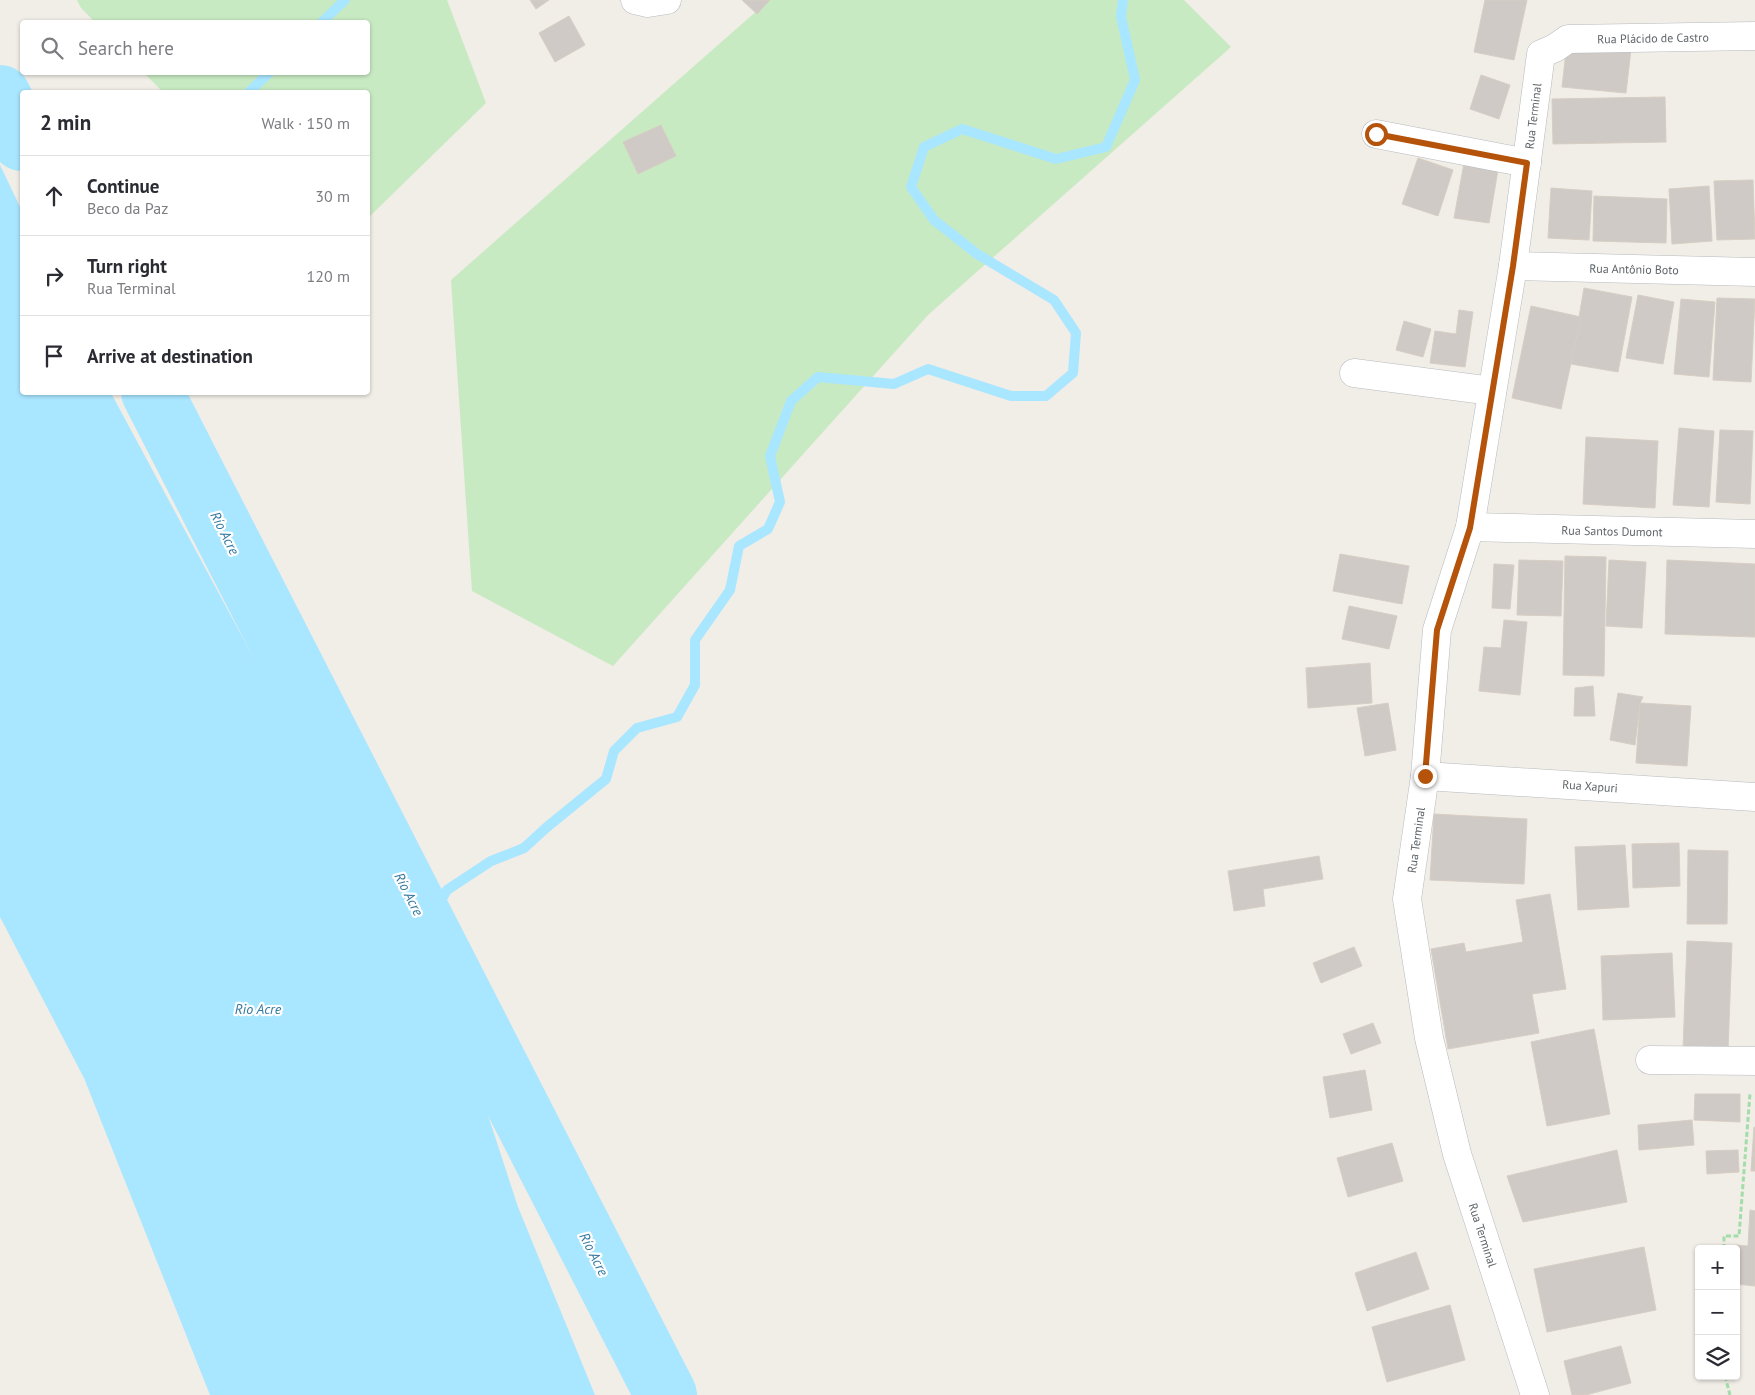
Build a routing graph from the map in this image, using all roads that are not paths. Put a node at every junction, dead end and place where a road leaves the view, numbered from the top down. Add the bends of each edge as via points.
1 (635, 0) edge
2 (667, 0) edge
3 (1755, 36) edge
4 (1555, 48) joint
5 (1376, 134) dead end
6 (1527, 163) junction
7 (1513, 266) junction
8 (1755, 272) edge
9 (1354, 373) dead end
10 (1492, 390) junction
11 (1470, 528) junction
12 (1755, 534) edge
13 (1425, 776) junction
14 (1755, 797) edge
15 (1650, 1060) dead end
16 (1754, 1060) edge
17 (1535, 1395) edge

1 - 2 street via 648,3
3 - 4 street, Rua Plácido de Castro via 1568,39
4 - 6 street, Rua Terminal via 1541,54
5 - 6 street
6 - 7 street, Rua Terminal
7 - 8 street, Rua Antônio Boto
7 - 10 street, Rua Terminal
9 - 10 street
10 - 11 street, Rua Terminal
11 - 12 street, Rua Santos Dumont
11 - 13 street, Rua Terminal via 1437,630
13 - 14 street, Rua Xapuri
13 - 17 street, Rua Terminal via 1407,899 1428,1038 1457,1154
15 - 16 street

